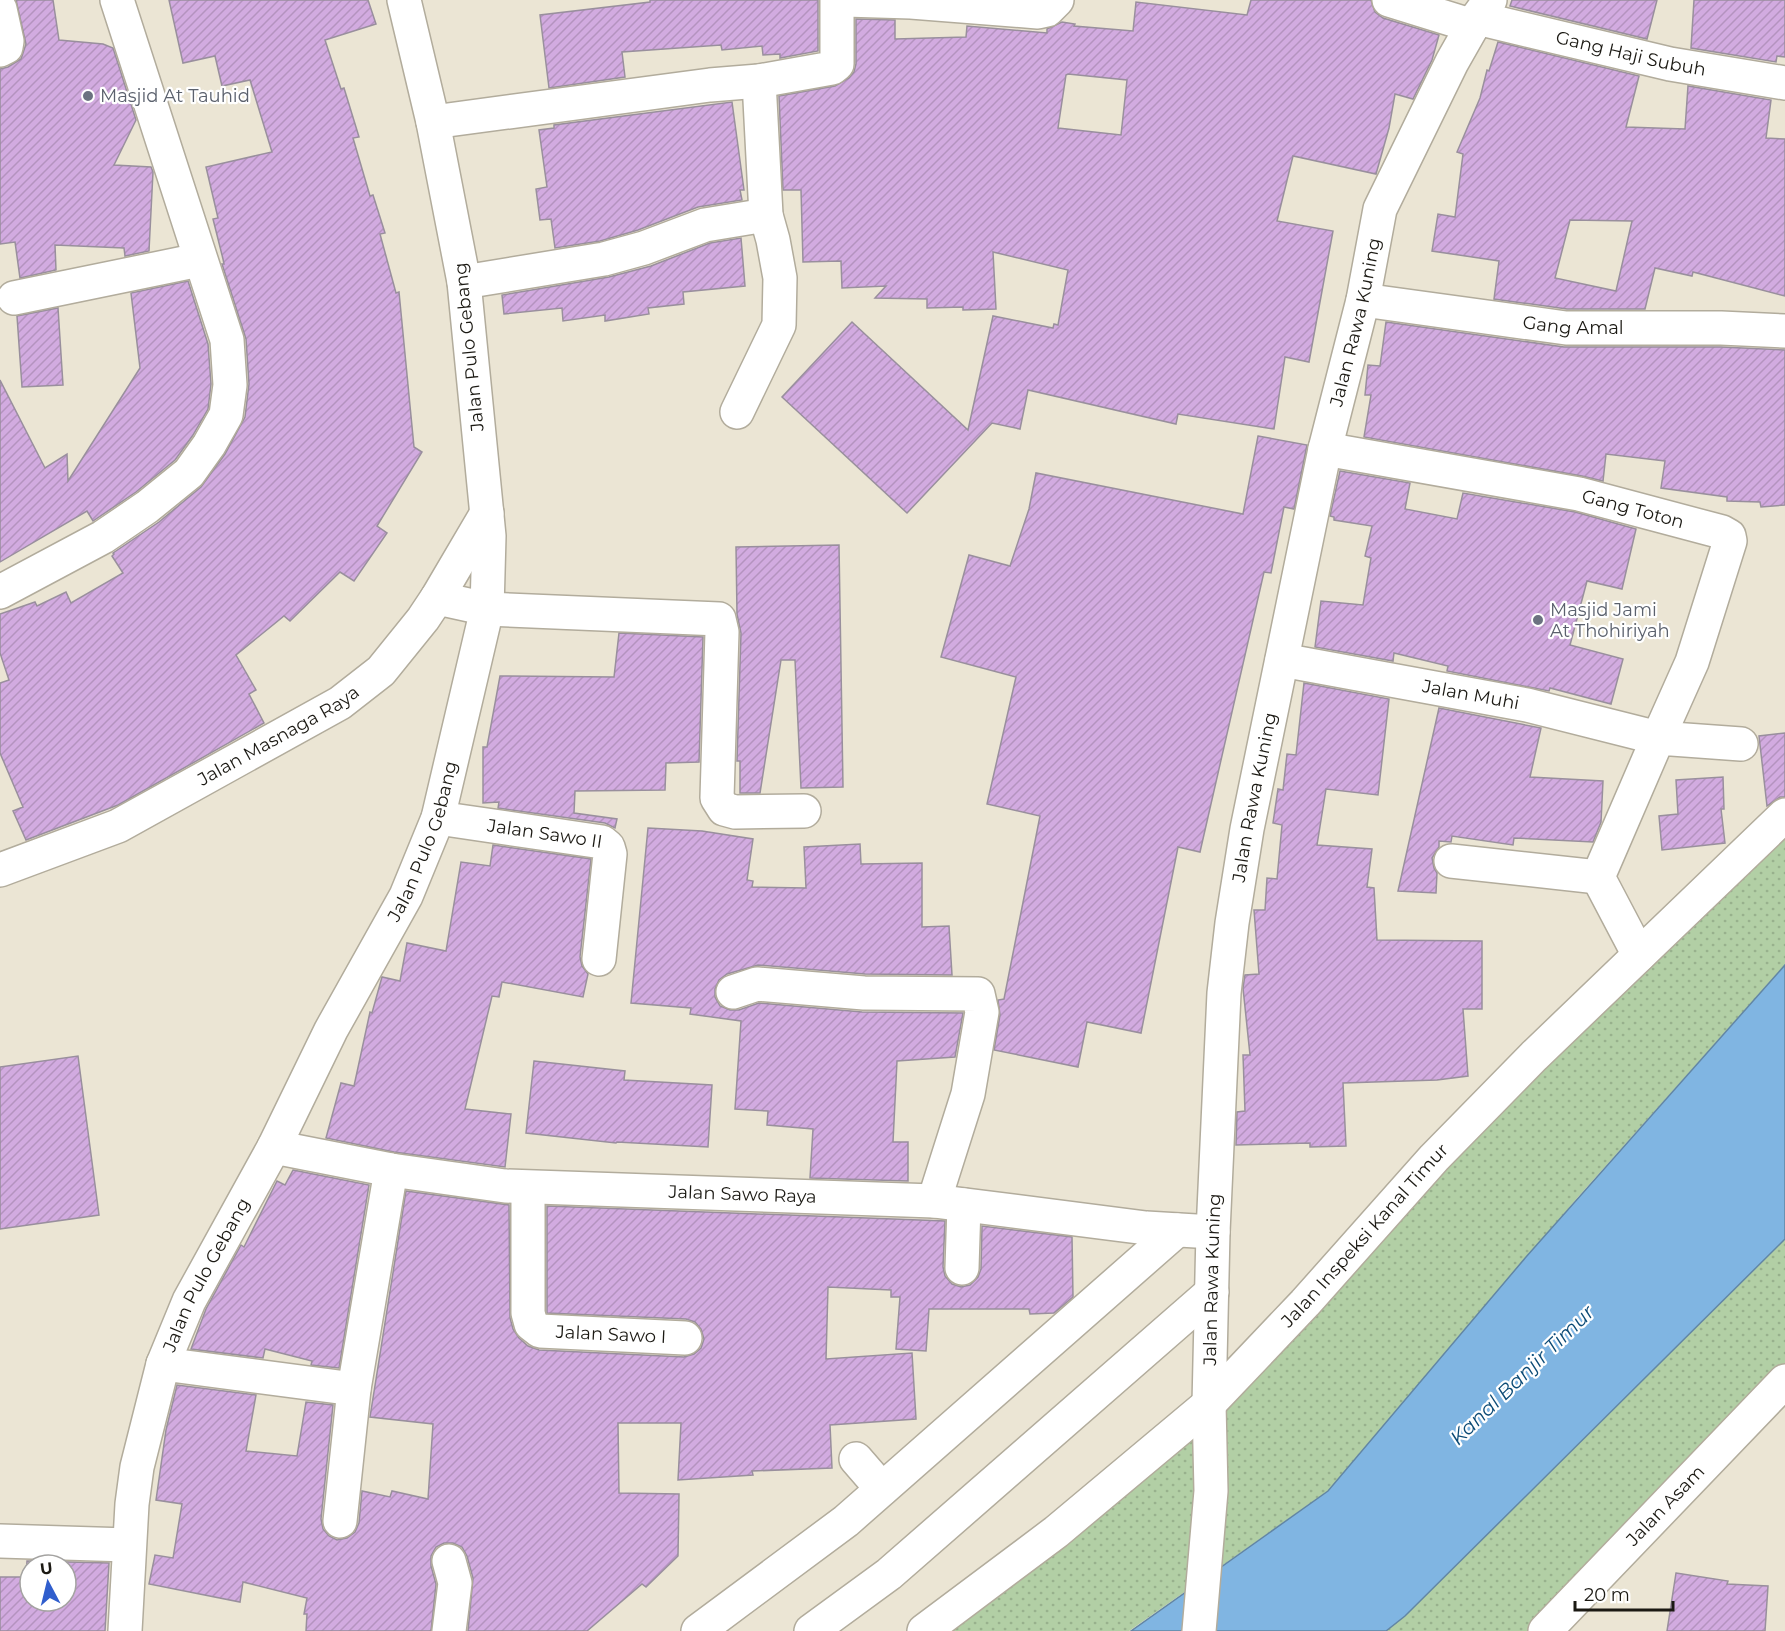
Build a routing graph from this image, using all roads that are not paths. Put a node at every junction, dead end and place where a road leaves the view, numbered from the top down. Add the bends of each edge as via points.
1 (117, 0) edge
2 (404, 0) edge
3 (837, 0) edge
4 (845, 0) edge
5 (1057, 0) edge
6 (1389, 0) edge
7 (0, 9) edge
8 (1480, 15) edge
9 (0, 50) edge
10 (759, 81) junction
11 (1785, 83) edge
12 (433, 122) junction
13 (766, 215) junction
14 (199, 260) junction
15 (464, 282) junction
16 (14, 298) dead end
17 (1363, 300) junction
18 (1785, 331) edge
19 (737, 412) dead end
20 (1325, 449) junction
21 (487, 513) junction
22 (0, 592) edge
23 (437, 598) junction
24 (487, 609) junction
25 (1282, 660) junction
26 (1658, 738) junction
27 (1741, 744) dead end
28 (804, 811) dead end
29 (1785, 815) edge
30 (438, 818) junction
31 (1451, 861) dead end
32 (0, 870) edge
33 (1598, 877) junction
34 (1639, 955) junction
35 (599, 959) dead end
36 (733, 992) dead end
37 (274, 1147) junction
38 (391, 1170) junction
39 (528, 1188) junction
40 (949, 1203) junction
41 (1177, 1230) junction
42 (1213, 1232) junction
43 (962, 1268) dead end
44 (1212, 1292) junction
45 (685, 1338) dead end
46 (163, 1364) junction
47 (1785, 1381) edge
48 (354, 1389) junction
49 (1209, 1404) junction
50 (856, 1459) dead end
51 (882, 1489) junction
52 (340, 1521) dead end
53 (0, 1540) edge
54 (128, 1545) junction
55 (449, 1561) dead end
56 (125, 1631) edge
57 (449, 1631) edge
58 (698, 1631) edge
59 (811, 1631) edge
60 (924, 1631) edge
61 (1199, 1631) edge
62 (1545, 1631) edge

1 - 14 street
2 - 12 street, Jalan Pulo Gebang
3 - 10 street via 837,64
4 - 5 street via 1038,12 1047,10
6 - 8 street, Gang Haji Subuh
7 - 9 street via 7,41
8 - 11 street, Gang Haji Subuh via 1670,64
8 - 17 street, Jalan Rawa Kuning via 1452,62 1380,209
10 - 12 street
10 - 13 street
12 - 15 street, Jalan Pulo Gebang
13 - 15 street via 705,225 604,259
13 - 19 street via 780,278 779,325
14 - 16 street
14 - 22 street via 229,351 226,415 209,446 189,472 130,519
15 - 21 street, Jalan Pulo Gebang
17 - 18 street, Gang Amal via 1566,328
17 - 20 street, Jalan Rawa Kuning
20 - 25 street, Jalan Rawa Kuning
20 - 26 street, Gang Toton via 1579,494 1729,536 1692,662
21 - 23 street, Jalan Masnaga Raya
21 - 24 street, Jalan Pulo Gebang
23 - 24 street
23 - 32 street, Jalan Masnaga Raya via 381,671 340,703 118,826
24 - 28 street via 719,620 722,632 717,798 724,808 735,812
24 - 30 street, Jalan Pulo Gebang
25 - 26 street, Jalan Muhi via 1527,705
25 - 42 street, Jalan Rawa Kuning via 1232,923 1224,993
26 - 27 street, Jalan Muhi
26 - 33 street
29 - 34 street, Jalan Inspeksi Kanal Timur
30 - 35 street, Jalan Sawo II via 602,842 608,847
30 - 37 street, Jalan Pulo Gebang via 406,896 331,1030
31 - 33 street
33 - 34 street
34 - 49 street, Jalan Inspeksi Kanal Timur via 1434,1158
36 - 40 street via 757,984 864,993 978,994 982,1012
37 - 38 street, Jalan Sawo Raya
37 - 46 street, Jalan Pulo Gebang via 189,1301
38 - 39 street, Jalan Sawo Raya
38 - 48 street
39 - 40 street, Jalan Sawo Raya
39 - 45 street, Jalan Sawo I via 531,1324 540,1331
40 - 41 street, Jalan Sawo Raya
40 - 43 street
41 - 42 street, Jalan Sawo Raya
41 - 51 street
42 - 44 street, Jalan Rawa Kuning
44 - 49 street, Jalan Rawa Kuning
44 - 59 street via 889,1574
46 - 48 street
46 - 54 street, Jalan Pulo Gebang via 137,1467
47 - 62 street, Jalan Asam
48 - 52 street
49 - 60 street, Jalan Inspeksi Kanal Timur via 1056,1532
49 - 61 street, Jalan Rawa Kuning via 1211,1491
50 - 51 street
51 - 58 street via 846,1521
53 - 54 street
54 - 56 street, Jalan Pulo Gebang
55 - 57 street via 455,1583

